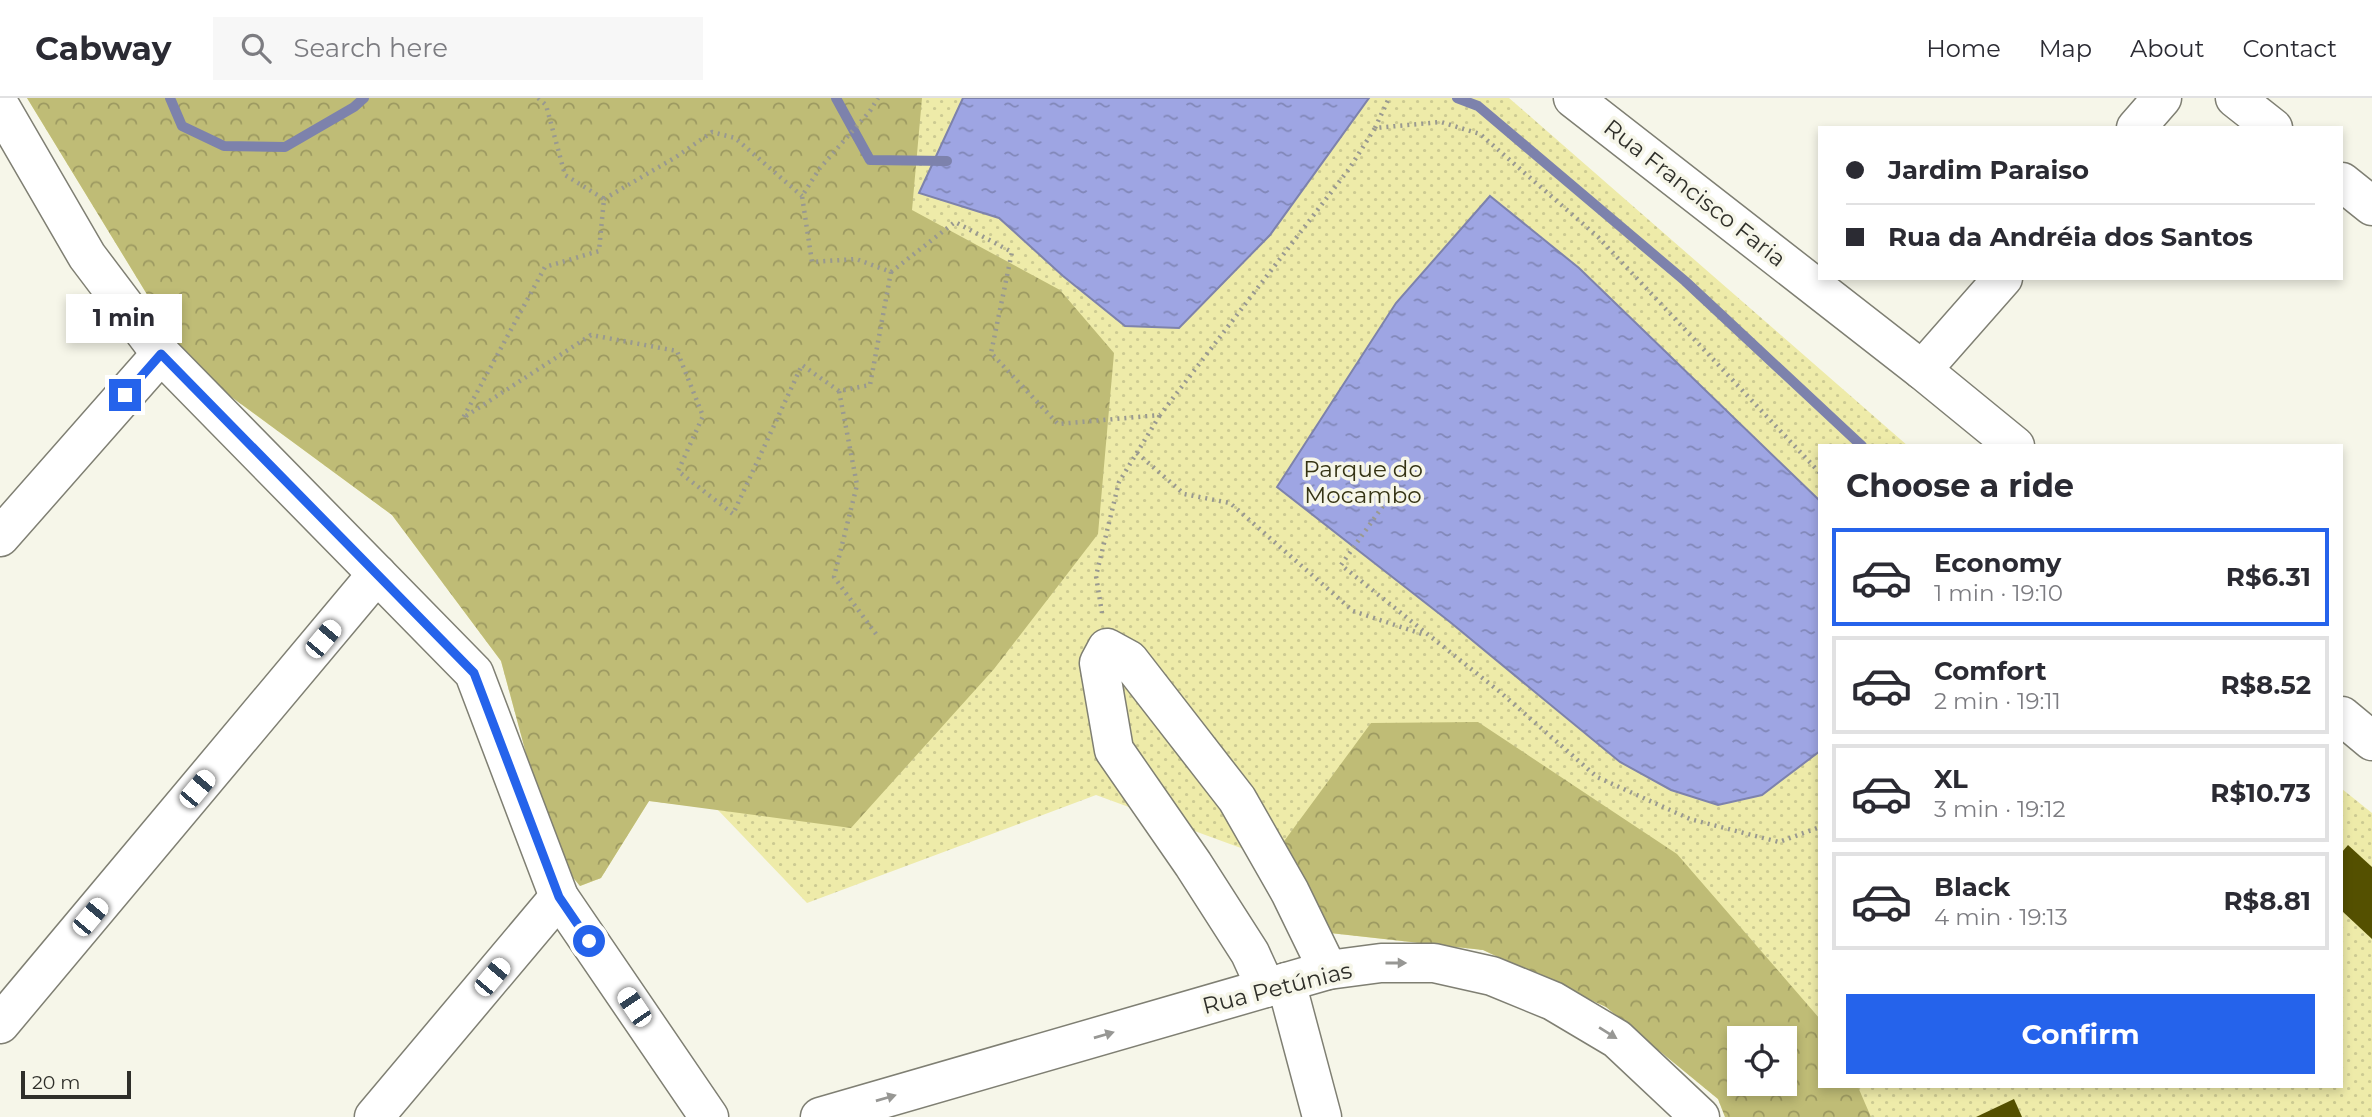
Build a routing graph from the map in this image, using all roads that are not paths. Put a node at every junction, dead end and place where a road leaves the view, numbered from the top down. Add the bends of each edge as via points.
1 (1573, 98) edge
2 (2162, 98) edge
3 (2235, 98) edge
4 (0, 106) edge
5 (2138, 126) edge
6 (2270, 126) edge
7 (2343, 183) edge
8 (2372, 206) edge
9 (2001, 280) edge
10 (161, 354) junction
11 (1922, 370) junction
12 (2013, 444) edge
13 (0, 537) edge
14 (377, 574) junction
15 (2343, 717) edge
16 (2372, 741) edge
17 (559, 897) junction
18 (1328, 970) junction
19 (1276, 985) junction
20 (0, 1024) edge
21 (374, 1117) edge
22 (709, 1117) edge
23 (820, 1117) edge
24 (1322, 1117) edge
25 (1700, 1117) edge

1 - 11 street, Rua Francisco Faria
2 - 5 street
3 - 6 street
4 - 10 street via 88,256
7 - 8 street
9 - 11 street
10 - 13 street
10 - 14 street
11 - 12 street, Rua Francisco Faria
14 - 17 street via 474,673
14 - 20 street
15 - 16 street
17 - 21 street
17 - 22 street
18 - 19 street, Rua Petúnias
18 - 19 street via 1237,799 1129,660 1107,648 1099,663 1114,750
18 -> 25 street, Rua Petúnias via 1434,963 1492,976 1553,1000 1617,1039
23 -> 19 street, Rua Petúnias
19 - 24 street

